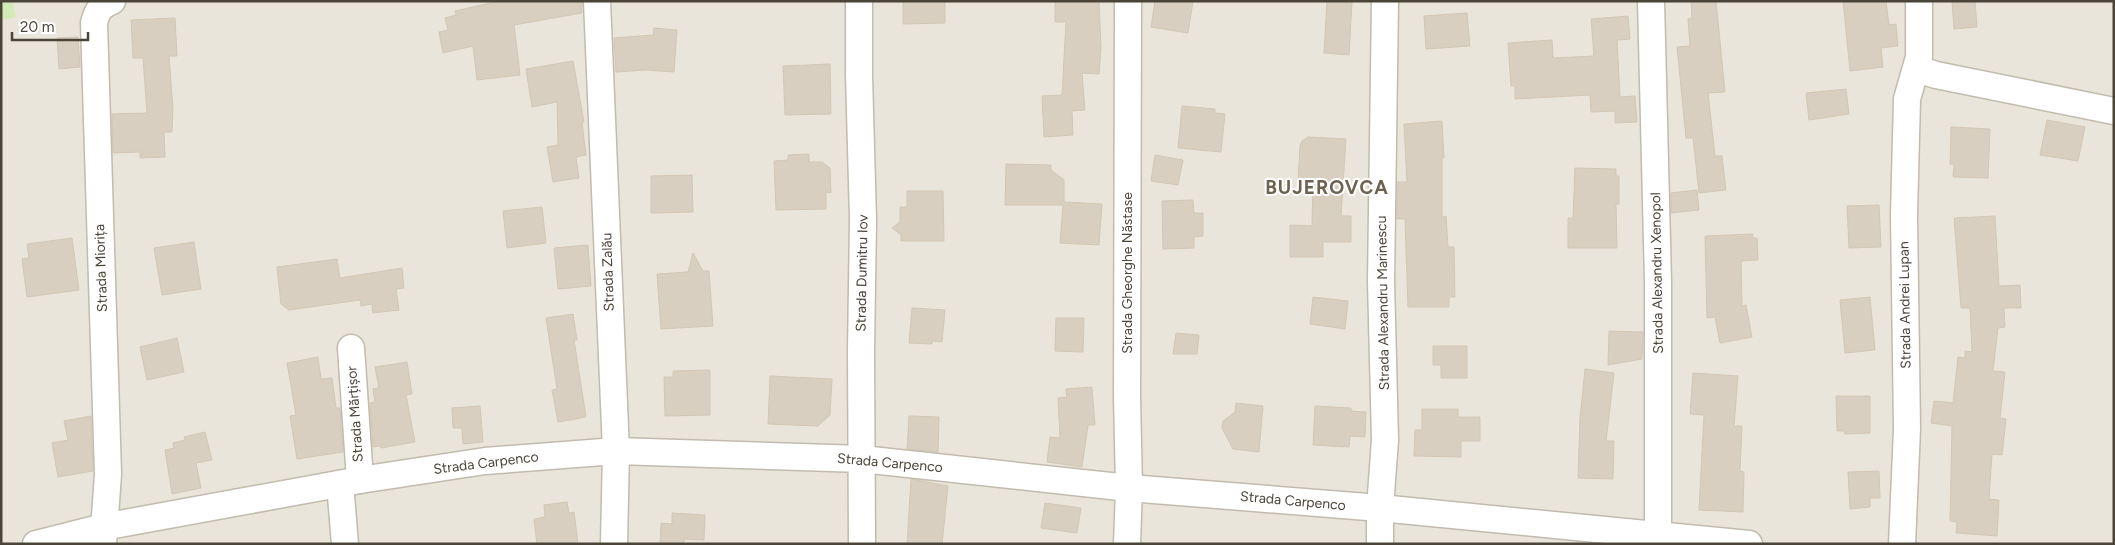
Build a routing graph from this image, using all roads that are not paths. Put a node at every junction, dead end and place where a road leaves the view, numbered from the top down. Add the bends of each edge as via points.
1 (112, 1) edge
2 (597, 1) edge
3 (859, 1) edge
4 (1128, 1) edge
5 (1385, 1) edge
6 (1650, 1) edge
7 (1918, 1) edge
8 (1917, 69) junction
9 (2114, 111) edge
10 (351, 348) dead end
11 (616, 451) junction
12 (862, 459) junction
13 (350, 482) junction
14 (1129, 488) junction
15 (1380, 508) junction
16 (103, 536) edge
17 (1658, 540) edge
18 (36, 544) edge
19 (345, 544) edge
20 (614, 544) edge
21 (862, 544) edge
22 (1127, 544) edge
23 (1380, 544) edge
24 (1748, 544) edge
25 (1902, 544) edge

1 - 16 street, Strada Miorița via 97,11 94,23 108,474
2 - 11 street, Strada Zalău
3 - 12 street, Strada Dumitru Iov via 863,220
4 - 14 street, Strada Gheorghe Năstase
5 - 15 street, Strada Alexandru Marinescu via 1381,271 1385,440
6 - 17 street, Strada Alexandru Xenopol via 1658,282
7 - 8 street, Strada Andrei Lupan via 1920,39
8 - 9 street
8 - 25 street, Strada Andrei Lupan via 1907,108 1904,215 1907,429
10 - 13 street, Strada Mărțișor
11 - 12 street, Strada Carpenco
11 - 13 street, Strada Carpenco via 485,461
11 - 20 street, Strada Zalău
12 - 14 street, Strada Carpenco
12 - 21 street, Strada Dumitru Iov
13 - 16 street, Strada Carpenco
13 - 19 street, Strada Mărțișor
14 - 15 street, Strada Carpenco
14 - 22 street, Strada Gheorghe Năstase
15 - 17 street, Strada Carpenco
15 - 23 street, Strada Alexandru Marinescu
16 - 18 street, Strada Carpenco
17 - 24 street, Strada Carpenco

